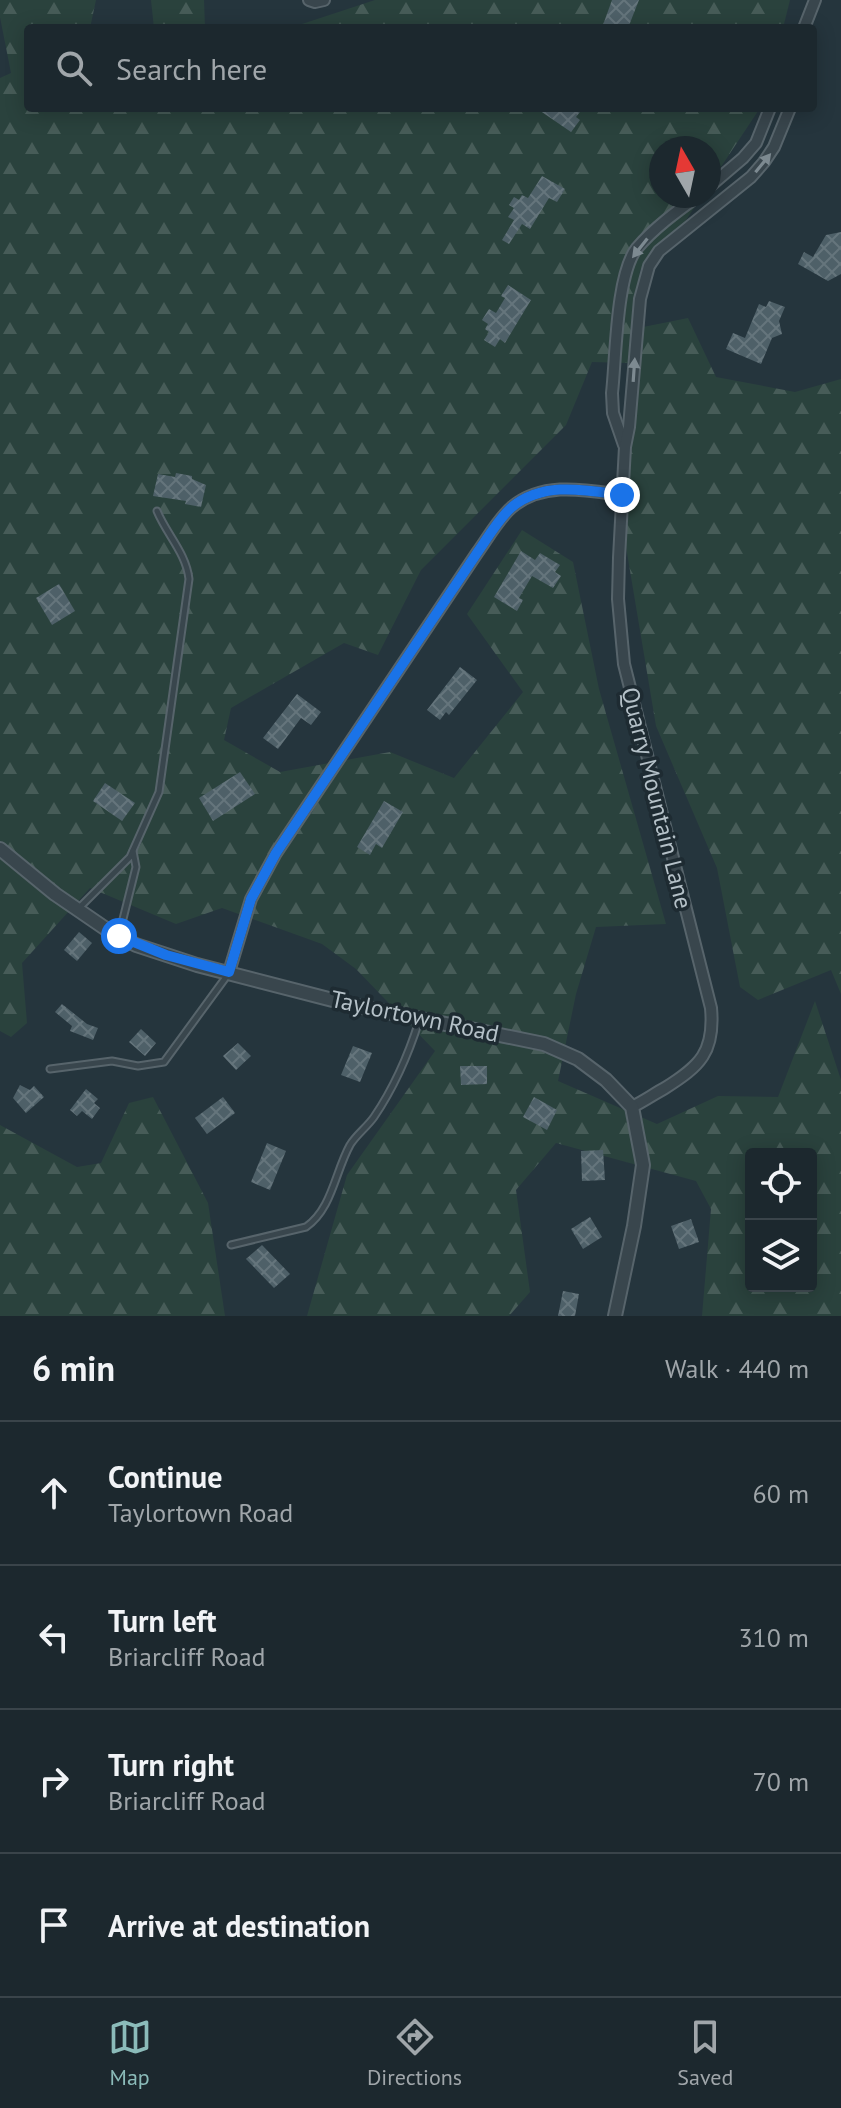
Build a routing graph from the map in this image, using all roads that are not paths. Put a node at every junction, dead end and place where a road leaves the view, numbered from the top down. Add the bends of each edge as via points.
1 (309, 0) edge
2 (324, 0) edge
3 (815, 0) edge
4 (806, 24) edge
5 (768, 112) edge
6 (788, 112) edge
7 (727, 172) junction
8 (721, 177) edge
9 (739, 186) junction
10 (682, 208) edge
11 (623, 288) junction
12 (641, 290) junction
13 (625, 447) junction
14 (622, 495) junction
15 (157, 511) dead end
16 (0, 849) edge
17 (133, 850) junction
18 (77, 909) junction
19 (119, 936) junction
20 (229, 972) junction
21 (419, 1020) junction
22 (50, 1069) dead end
23 (632, 1107) junction
24 (231, 1245) dead end
25 (615, 1316) edge

1 - 2 street
3 - 4 street
5 - 7 street via 756,143
9 -> 6 street, Quarry Mountain Lane via 770,154
7 - 8 street
7 - 9 street
9 - 12 street, Quarry Mountain Lane via 659,251
10 -> 11 street, Quarry Mountain Lane via 635,251
11 - 12 street
11 - 13 street, Quarry Mountain Lane via 612,393
13 -> 12 street, Quarry Mountain Lane
13 - 14 street, Quarry Mountain Lane
14 - 20 street via 552,489 510,509 276,853 251,899
14 - 23 street, Quarry Mountain Lane via 618,599 624,664 713,1024 708,1048 694,1068
15 - 17 lane via 184,555 189,579 159,792
16 - 18 street, Taylortown Road
17 - 18 lane
17 - 19 lane via 136,867
18 - 19 street, Taylortown Road
19 - 20 street, Taylortown Road
20 - 21 street, Taylortown Road
20 - 22 lane via 164,1062 138,1066 112,1061
21 - 23 street, Taylortown Road via 544,1044 578,1059
21 - 24 lane via 399,1077 350,1143 313,1222
23 - 25 street via 643,1165

